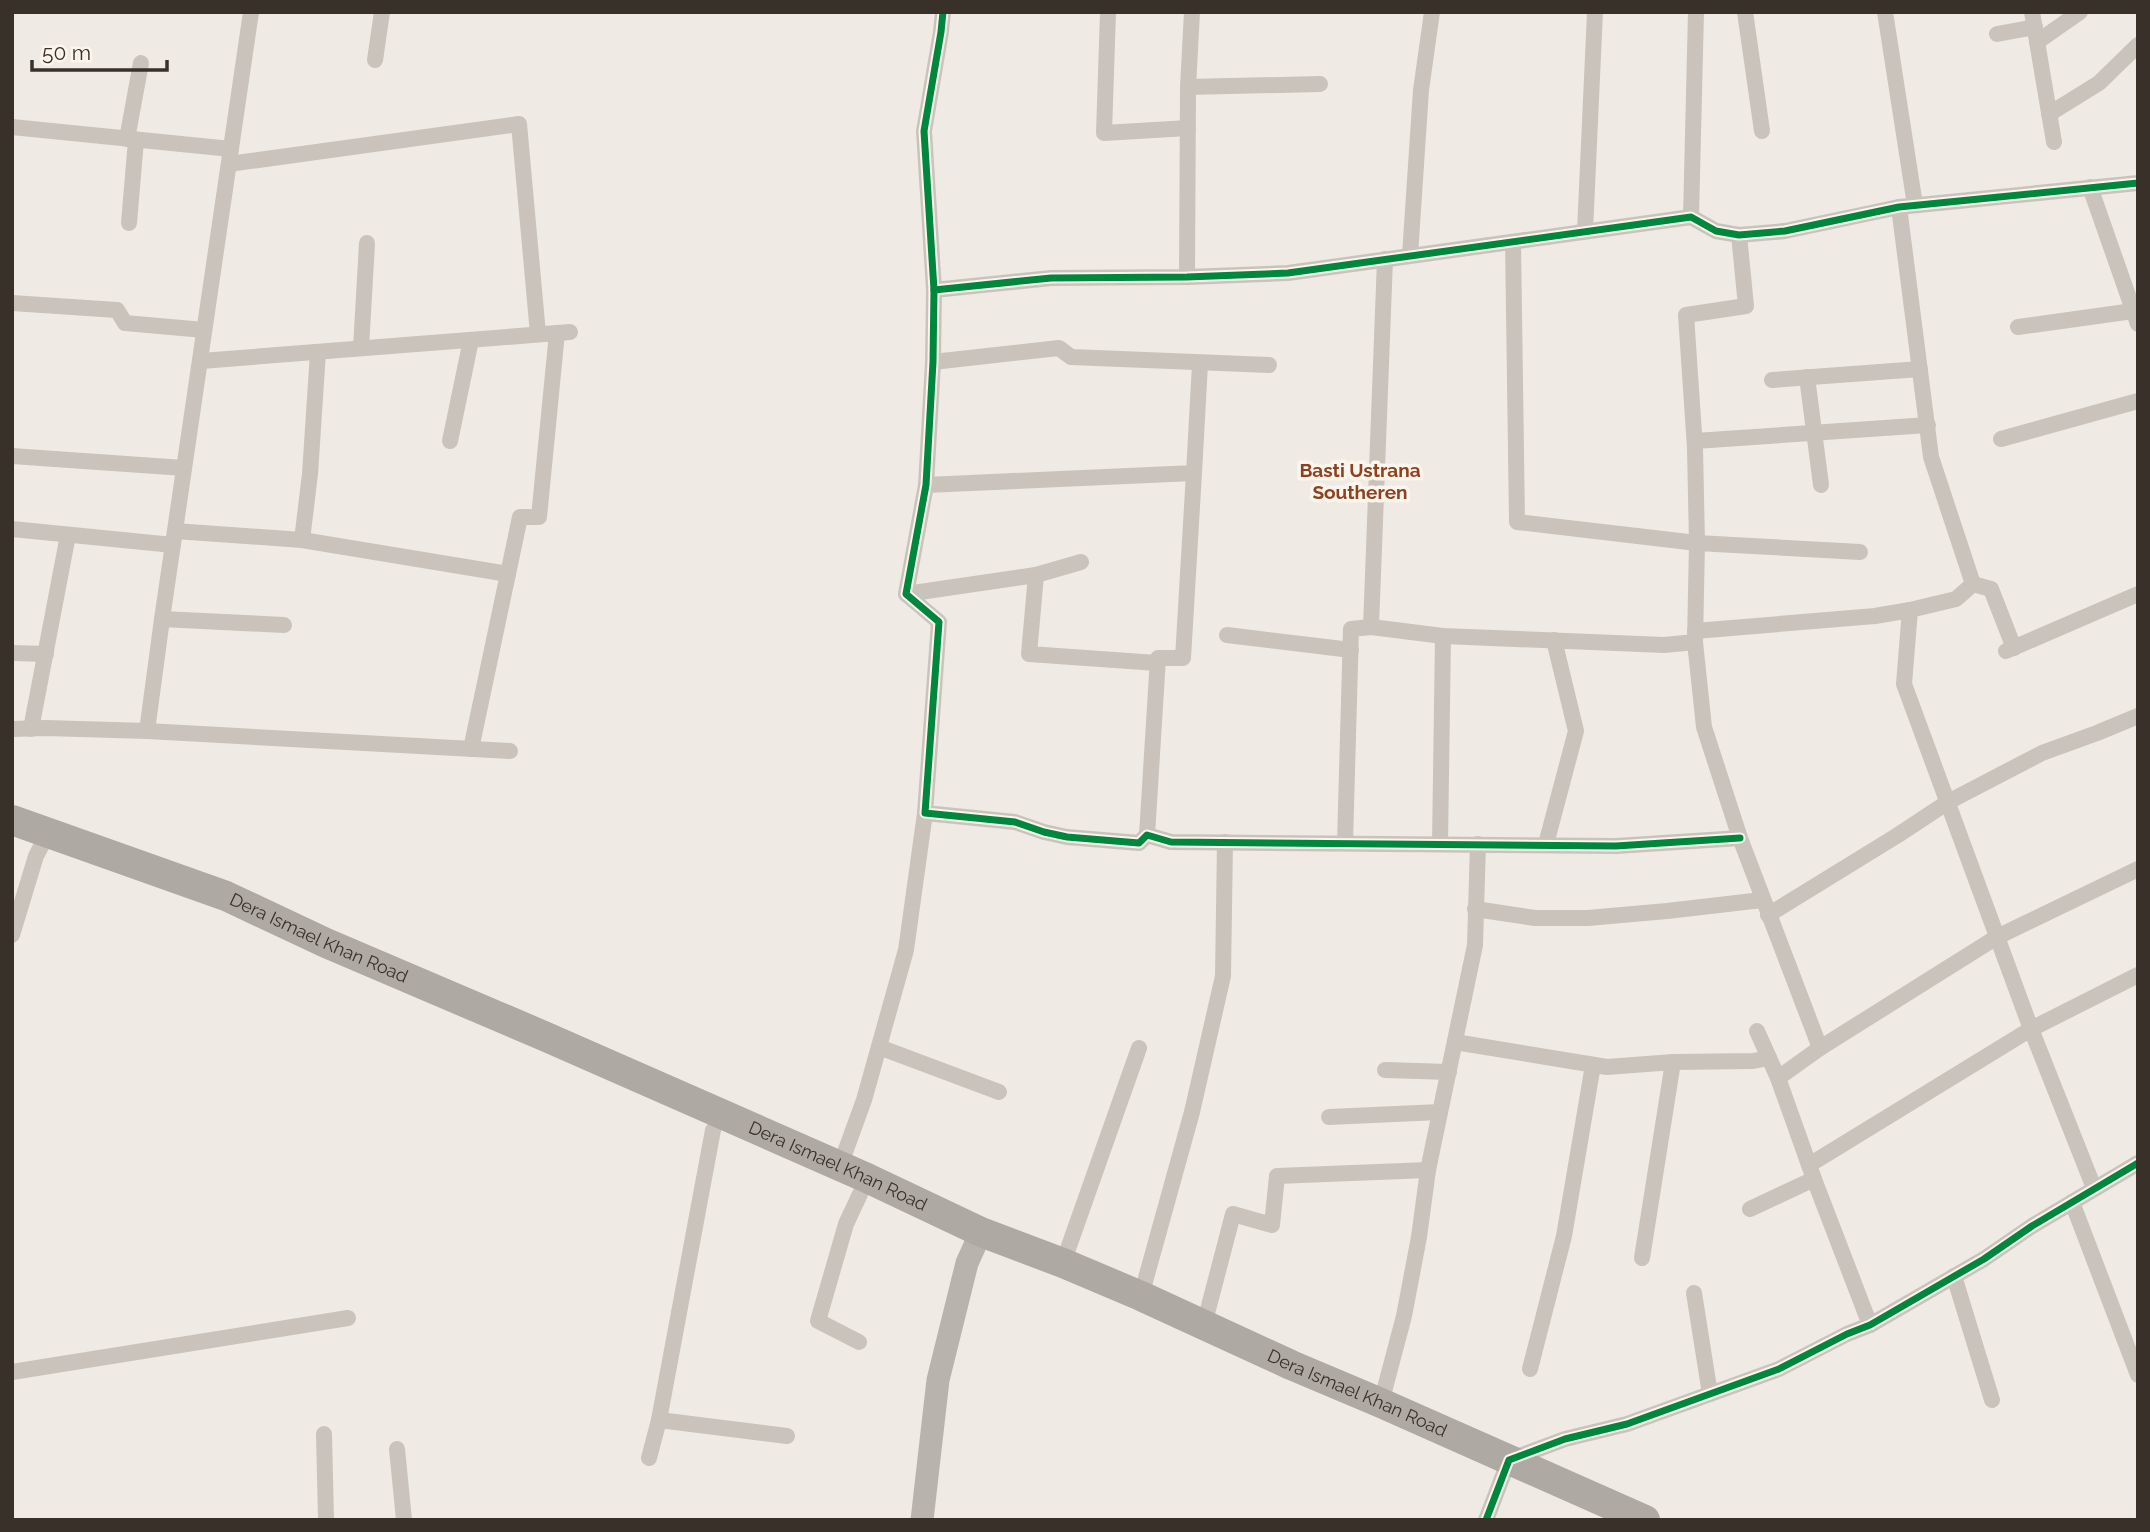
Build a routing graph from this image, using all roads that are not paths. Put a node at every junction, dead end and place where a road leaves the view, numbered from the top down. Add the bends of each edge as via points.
1 (251, 12) edge
2 (383, 12) edge
3 (943, 12) edge
4 (1108, 12) edge
5 (1192, 12) edge
6 (1432, 12) edge
7 (1595, 12) edge
8 (1696, 12) edge
9 (1745, 12) edge
10 (1885, 12) edge
11 (2080, 12) edge
12 (2035, 27) edge
13 (1997, 34) dead end
14 (2138, 45) edge
15 (375, 60) dead end
16 (141, 63) dead end
17 (1320, 84) dead end
18 (1188, 87) junction
19 (2049, 114) junction
20 (12, 127) edge
21 (1188, 128) junction
22 (1762, 131) dead end
23 (132, 139) junction
24 (2054, 142) dead end
25 (230, 156) junction
26 (2138, 183) edge
27 (2090, 187) junction
28 (1907, 206) junction
29 (1691, 217) junction
30 (129, 223) dead end
31 (1586, 231) junction
32 (1739, 235) junction
33 (1513, 242) junction
34 (367, 243) dead end
35 (1410, 256) junction
36 (1385, 258) junction
37 (1187, 278) junction
38 (934, 290) junction
39 (12, 303) edge
40 (2135, 317) edge
41 (2018, 327) dead end
42 (204, 330) junction
43 (538, 334) junction
44 (471, 340) junction
45 (361, 348) junction
46 (318, 352) junction
47 (201, 361) junction
48 (933, 362) junction
49 (1200, 364) junction
50 (1269, 365) dead end
51 (1920, 369) junction
52 (1807, 377) junction
53 (1772, 380) dead end
54 (2138, 401) edge
55 (1928, 425) junction
56 (1814, 433) junction
57 (2001, 439) dead end
58 (450, 441) dead end
59 (1695, 441) junction
60 (12, 456) edge
61 (184, 468) junction
62 (1194, 473) junction
63 (926, 485) junction
64 (1821, 485) dead end
65 (12, 529) edge
66 (68, 535) junction
67 (174, 538) junction
68 (302, 541) junction
69 (1697, 543) junction
70 (1860, 552) dead end
71 (1081, 562) dead end
72 (508, 573) junction
73 (1036, 575) junction
74 (1973, 584) junction
75 (906, 594) junction
76 (2138, 594) edge
77 (1910, 610) junction
78 (162, 619) junction
79 (284, 625) dead end
80 (1371, 628) junction
81 (1227, 635) dead end
82 (1443, 636) junction
83 (1695, 637) junction
84 (1554, 640) junction
85 (1351, 650) junction
86 (12, 653) edge
87 (46, 654) junction
88 (1157, 663) junction
89 (2138, 716) edge
90 (12, 729) edge
91 (31, 729) junction
92 (147, 731) junction
93 (471, 749) junction
94 (510, 751) dead end
95 (1948, 802) junction
96 (925, 813) junction
97 (27, 828) edge
98 (1147, 835) junction
99 (1740, 838) junction
100 (1224, 842) junction
101 (1345, 843) junction
102 (1440, 844) junction
103 (1478, 844) junction
104 (1546, 844) junction
105 (2138, 869) edge
106 (1765, 907) junction
107 (1475, 909) junction
108 (12, 935) edge
109 (1997, 937) junction
110 (2138, 975) edge
111 (2031, 1030) junction
112 (1757, 1031) dead end
113 (1455, 1042) junction
114 (879, 1047) junction
115 (1139, 1048) dead end
116 (1820, 1048) junction
117 (1769, 1058) junction
118 (1673, 1062) junction
119 (1593, 1065) junction
120 (1385, 1070) dead end
121 (1449, 1072) junction
122 (1778, 1078) junction
123 (999, 1093) dead end
124 (1440, 1112) junction
125 (1329, 1117) dead end
126 (713, 1130) junction
127 (2138, 1163) edge
128 (840, 1166) junction
129 (1428, 1170) junction
130 (1812, 1172) junction
131 (2094, 1188) junction
132 (860, 1194) junction
133 (2072, 1202) junction
134 (1750, 1209) dead end
135 (977, 1240) junction
136 (1642, 1258) dead end
137 (1063, 1263) junction
138 (1955, 1276) junction
139 (1694, 1293) dead end
140 (1141, 1296) junction
141 (348, 1318) dead end
142 (1204, 1325) junction
143 (1870, 1325) junction
144 (859, 1342) dead end
145 (1530, 1369) dead end
146 (12, 1372) edge
147 (2138, 1374) edge
148 (1710, 1394) junction
149 (1992, 1400) dead end
150 (1381, 1403) junction
151 (659, 1420) junction
152 (324, 1434) dead end
153 (787, 1436) dead end
154 (397, 1449) dead end
155 (649, 1458) dead end
156 (1506, 1468) junction
157 (326, 1520) edge
158 (404, 1520) edge
159 (922, 1520) edge
160 (1486, 1520) edge
161 (1601, 1520) edge
162 (1645, 1520) edge

1 - 25 street
2 - 15 street
3 - 38 street via 925,131
4 - 21 street via 1104,133
5 - 18 street
6 - 35 street via 1421,90
7 - 31 street
8 - 29 street
9 - 22 street
10 - 28 street
11 - 12 street
12 - 13 street
12 - 19 street
14 - 19 street via 2099,83
16 - 23 street
17 - 18 street
18 - 21 street
19 - 24 street
20 - 23 street
21 - 37 street
23 - 25 street
23 - 30 street
25 - 42 street
25 - 43 street via 519,124
26 - 27 street
27 - 28 street
27 - 40 street
28 - 32 street via 1785,232
28 - 51 street
29 - 31 street
29 - 32 street via 1716,231
31 - 33 street
32 - 59 street via 1746,306 1686,315
33 - 35 street
33 - 69 street via 1517,522
34 - 45 street
35 - 36 street
36 - 37 street via 1288,273
36 - 80 street
37 - 38 street via 1051,278
38 - 48 street
39 - 42 street via 117,310 125,323
40 - 41 street
42 - 47 street
43 - 44 street
43 - 72 street via 563,332 539,517 520,517
44 - 45 street
44 - 58 street
45 - 46 street
46 - 47 street
46 - 68 street
47 - 61 street
48 - 49 street via 1059,348 1071,357
48 - 63 street
49 - 50 street
49 - 62 street
51 - 52 street
51 - 55 street
52 - 53 street
52 - 56 street
54 - 57 street
55 - 56 street
55 - 74 street via 1931,457
56 - 59 street
56 - 64 street
59 - 69 street
60 - 61 street
61 - 67 street
62 - 63 street
62 - 88 street via 1183,658 1158,658
63 - 75 street
65 - 66 street
66 - 67 street
66 - 87 street
67 - 68 street
67 - 78 street
68 - 72 street
69 - 70 street
69 - 83 street
71 - 73 street
72 - 93 street
73 - 75 street
73 - 88 street via 1029,654
74 - 76 street via 1991,589 2010,650
74 - 77 street via 1956,599
75 - 96 street via 939,622
77 - 83 street
77 - 95 street via 1904,684
78 - 79 street
78 - 92 street
80 - 82 street
80 - 85 street via 1351,629
81 - 85 street
82 - 84 street
82 - 102 street
83 - 84 street via 1664,645
83 - 99 street via 1704,727
84 - 104 street via 1576,731
85 - 101 street
86 - 87 street
87 - 91 street
88 - 98 street
89 - 95 street via 2042,753
90 - 91 street
91 - 92 street
92 - 93 street
93 - 94 street
95 - 106 street via 1898,835
95 - 109 street
96 - 98 street via 1015,822 1067,837 1139,843
96 - 114 street via 906,950
97 - 108 street via 36,856
97 - 126 highway, Dera Ismael Khan Road via 65,853 219,912
97 - 128 highway, Dera Ismael Khan Road via 226,896
98 - 100 street via 1171,842
99 - 104 street via 1616,846
99 - 106 street
100 - 101 street
100 - 140 street via 1223,976 1192,1112
101 - 102 street
102 - 103 street
103 - 104 street
103 - 107 street
105 - 109 street
106 - 107 street via 1588,918 1535,918
106 - 116 street
107 - 113 street via 1475,944
109 - 111 street
109 - 116 street
110 - 111 street
111 - 130 street
111 - 131 street
112 - 117 street
113 - 119 street
113 - 121 street
114 - 123 street
114 - 128 street
115 - 137 street
116 - 122 street
117 - 118 street
117 - 122 street
118 - 119 street
118 - 136 street
119 - 145 street via 1564,1236
120 - 121 street
121 - 124 street
122 - 130 street
124 - 125 street
124 - 129 street
126 - 132 highway, Dera Ismael Khan Road
126 - 151 street
127 - 131 street
128 - 135 highway, Dera Ismael Khan Road
129 - 142 street via 1277,1176 1272,1225 1233,1214
129 - 150 street via 1404,1316
130 - 134 street
130 - 143 street
131 - 133 street
132 - 135 highway, Dera Ismael Khan Road
132 - 144 street via 846,1224 818,1321
133 - 138 street
133 - 147 street
135 - 137 highway, Dera Ismael Khan Road
135 - 156 highway, Dera Ismael Khan Road via 1284,1382
135 - 159 street via 938,1380
137 - 140 highway, Dera Ismael Khan Road
138 - 143 street
138 - 149 street
139 - 148 street
140 - 142 highway, Dera Ismael Khan Road
141 - 146 street
142 - 150 highway, Dera Ismael Khan Road
143 - 148 street via 1779,1369
148 - 156 street via 1627,1424 1565,1439
150 - 156 highway, Dera Ismael Khan Road
151 - 153 street
151 - 155 street
152 - 157 street
154 - 158 street
156 - 160 street
156 - 161 highway, Dera Ismael Khan Road
156 - 162 highway, Dera Ismael Khan Road

